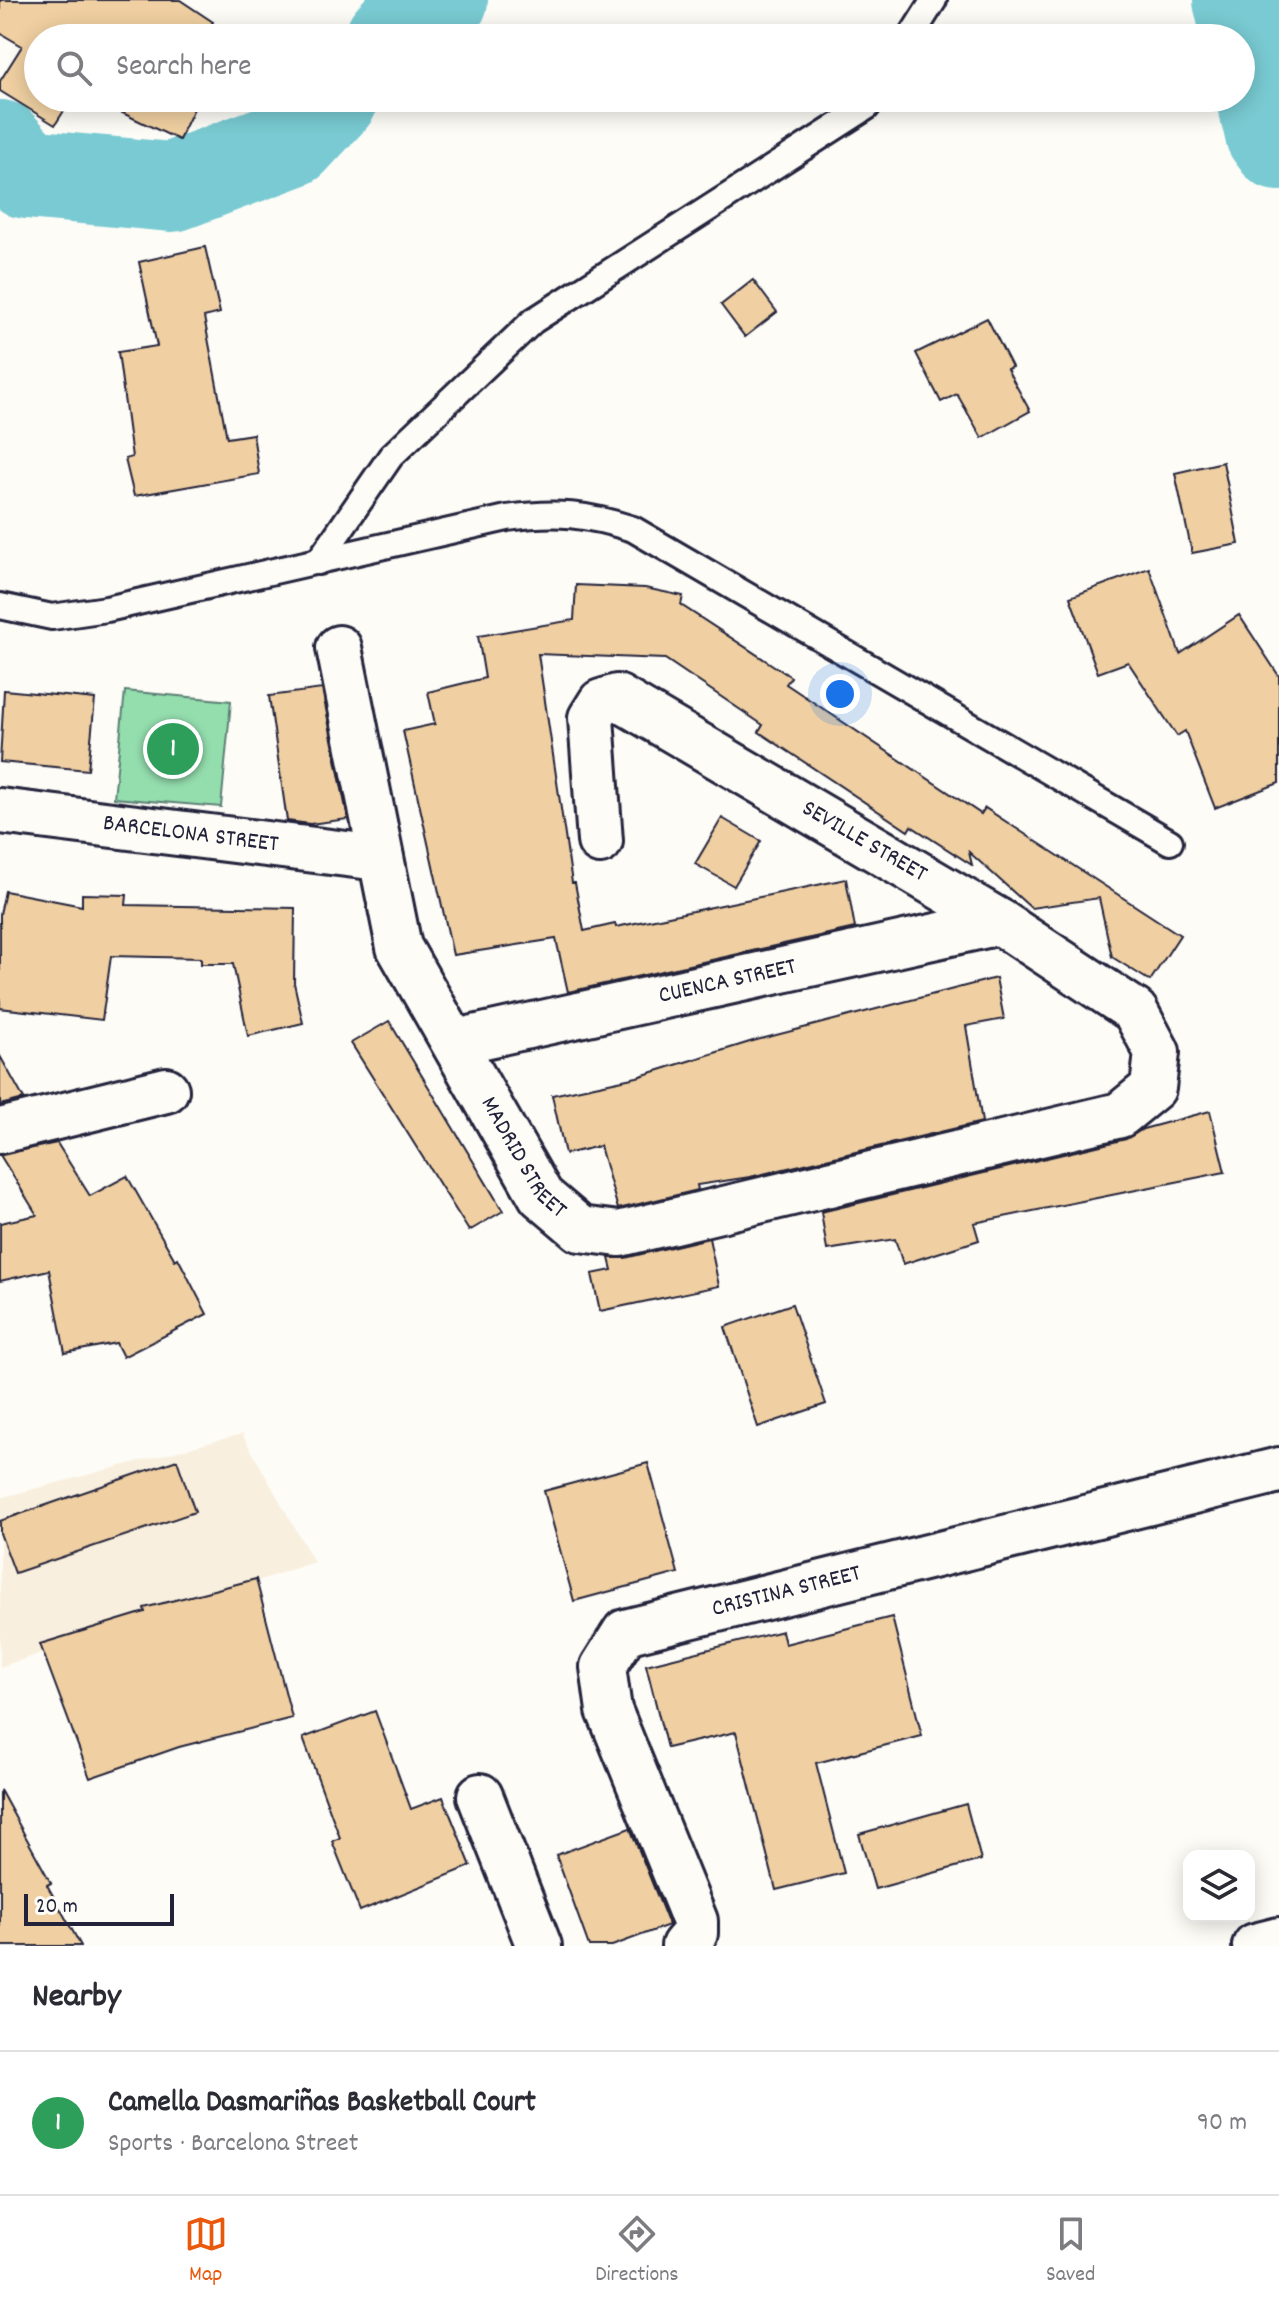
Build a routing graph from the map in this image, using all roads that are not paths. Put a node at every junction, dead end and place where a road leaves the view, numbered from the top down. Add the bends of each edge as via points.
1 (934, 0) edge
2 (919, 24) edge
3 (859, 112) edge
4 (318, 562) junction
5 (0, 606) edge
6 (339, 648) dead end
7 (0, 811) edge
8 (600, 841) dead end
9 (1170, 842) dead end
10 (379, 858) junction
11 (1000, 922) junction
12 (456, 1042) junction
13 (166, 1090) dead end
14 (1120, 1115) joint
15 (0, 1131) edge
16 (1279, 1470) edge
17 (480, 1796) dead end
18 (1279, 1940) edge
19 (539, 1946) edge
20 (684, 1946) edge
21 (1257, 1946) edge

1 - 2 lane
3 - 4 lane via 533,321 391,456
4 - 5 lane via 52,617
4 - 9 lane via 535,514 567,512 633,529
6 - 10 street, MADRID STREET
7 - 10 street, BARCELONA STREET
8 - 11 street, SEVILLE STREET via 591,718 601,702 617,697
10 - 12 street, MADRID STREET via 399,947
11 - 12 street, CUENCA STREET
11 - 14 street, SEVILLE STREET via 1135,1011 1157,1052 1153,1088
12 - 14 street, MADRID STREET via 541,1196 580,1229 619,1234
13 - 15 street
16 - 20 street, CRISTINA STREET via 625,1632 603,1667 609,1710 695,1921 695,1933
17 - 19 street
18 - 21 street

